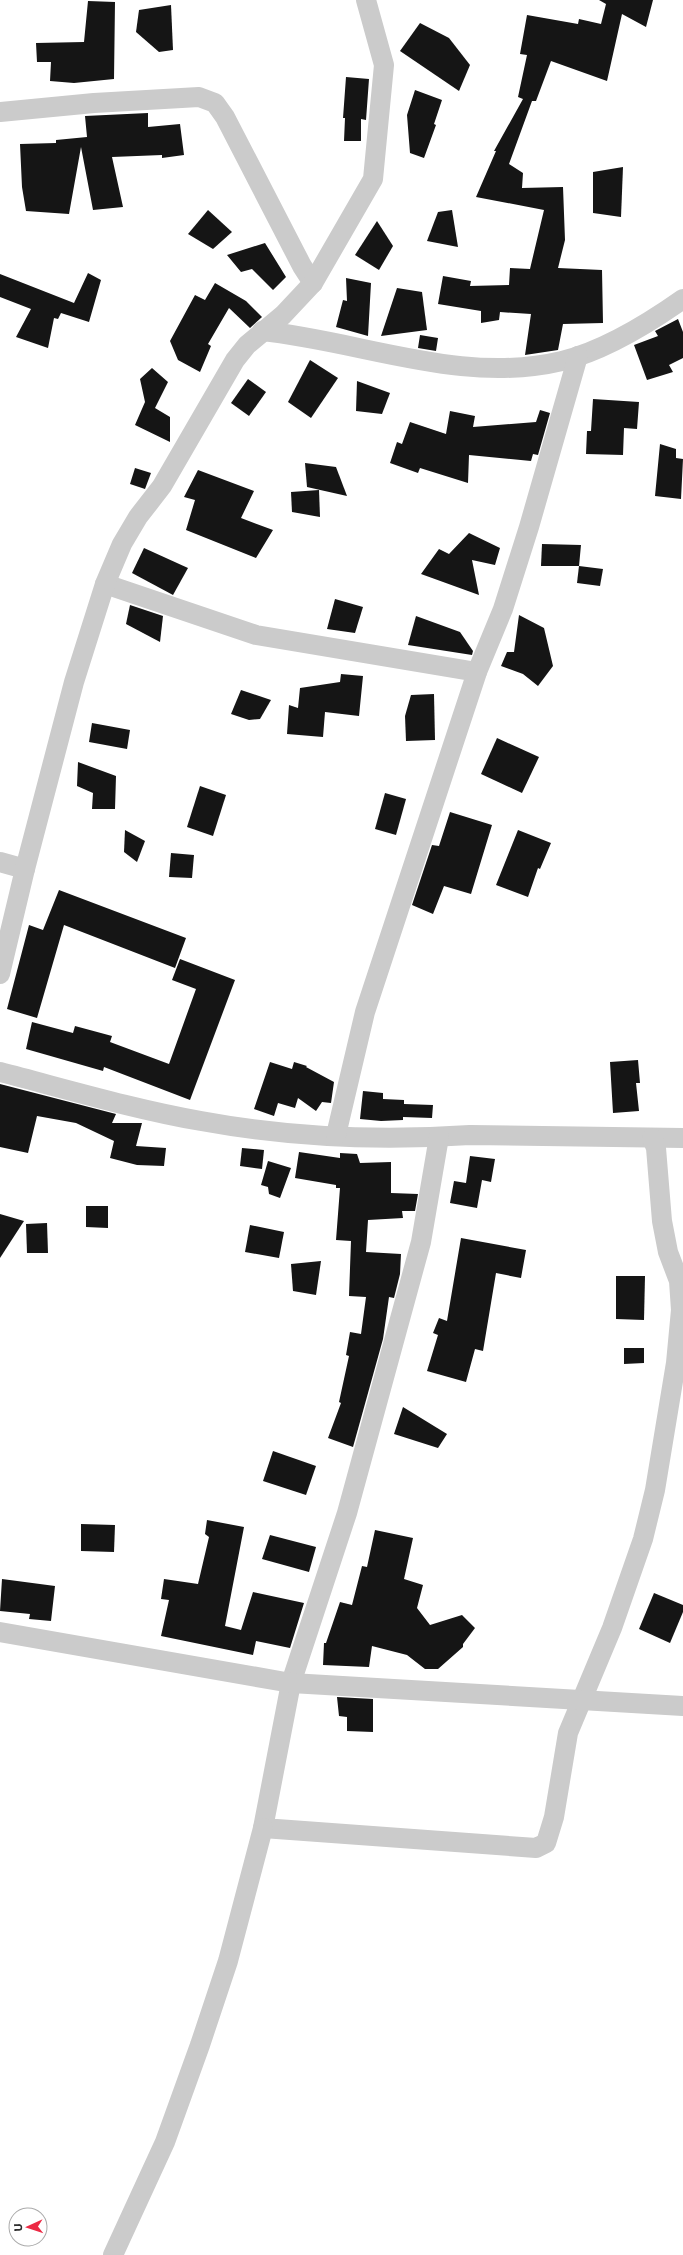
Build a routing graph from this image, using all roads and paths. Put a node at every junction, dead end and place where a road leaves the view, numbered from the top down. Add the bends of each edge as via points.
1 (366, 0) edge
2 (0, 112) edge
3 (313, 283) junction
4 (683, 299) edge
5 (262, 331) junction
6 (578, 356) junction
7 (105, 584) junction
8 (477, 672) junction
9 (0, 862) edge
10 (25, 869) junction
11 (0, 974) edge
12 (0, 1072) edge
13 (336, 1135) junction
14 (439, 1137) junction
15 (652, 1138) junction
16 (683, 1138) edge
17 (0, 1632) edge
18 (291, 1683) junction
19 (582, 1699) junction
20 (683, 1706) edge
21 (263, 1828) junction
22 (113, 2255) edge

1 - 3 street via 384,66 374,179
2 - 3 street via 199,97 215,103 225,117
3 - 5 street via 283,315
4 - 6 street via 619,338
5 - 6 street via 432,362 498,369 537,366
5 - 7 street via 235,360 162,486 138,517 122,544
6 - 8 street via 503,609
7 - 8 street via 256,635
7 - 10 street via 74,682
8 - 13 street via 365,1012
9 - 10 street
10 - 11 street
12 - 13 street via 199,1121 275,1132
13 - 14 street
14 - 15 street via 470,1134
14 - 18 street via 419,1250 347,1513
15 - 16 street
15 - 19 street via 656,1148 662,1221 668,1252 679,1281 681,1310 676,1364 655,1490 643,1539 612,1628
17 - 18 street
18 - 19 street
18 - 21 street
19 - 20 street via 650,1706
19 - 21 street via 568,1733 554,1817 546,1843 536,1848
21 - 22 street via 228,1961 200,2045 165,2142

